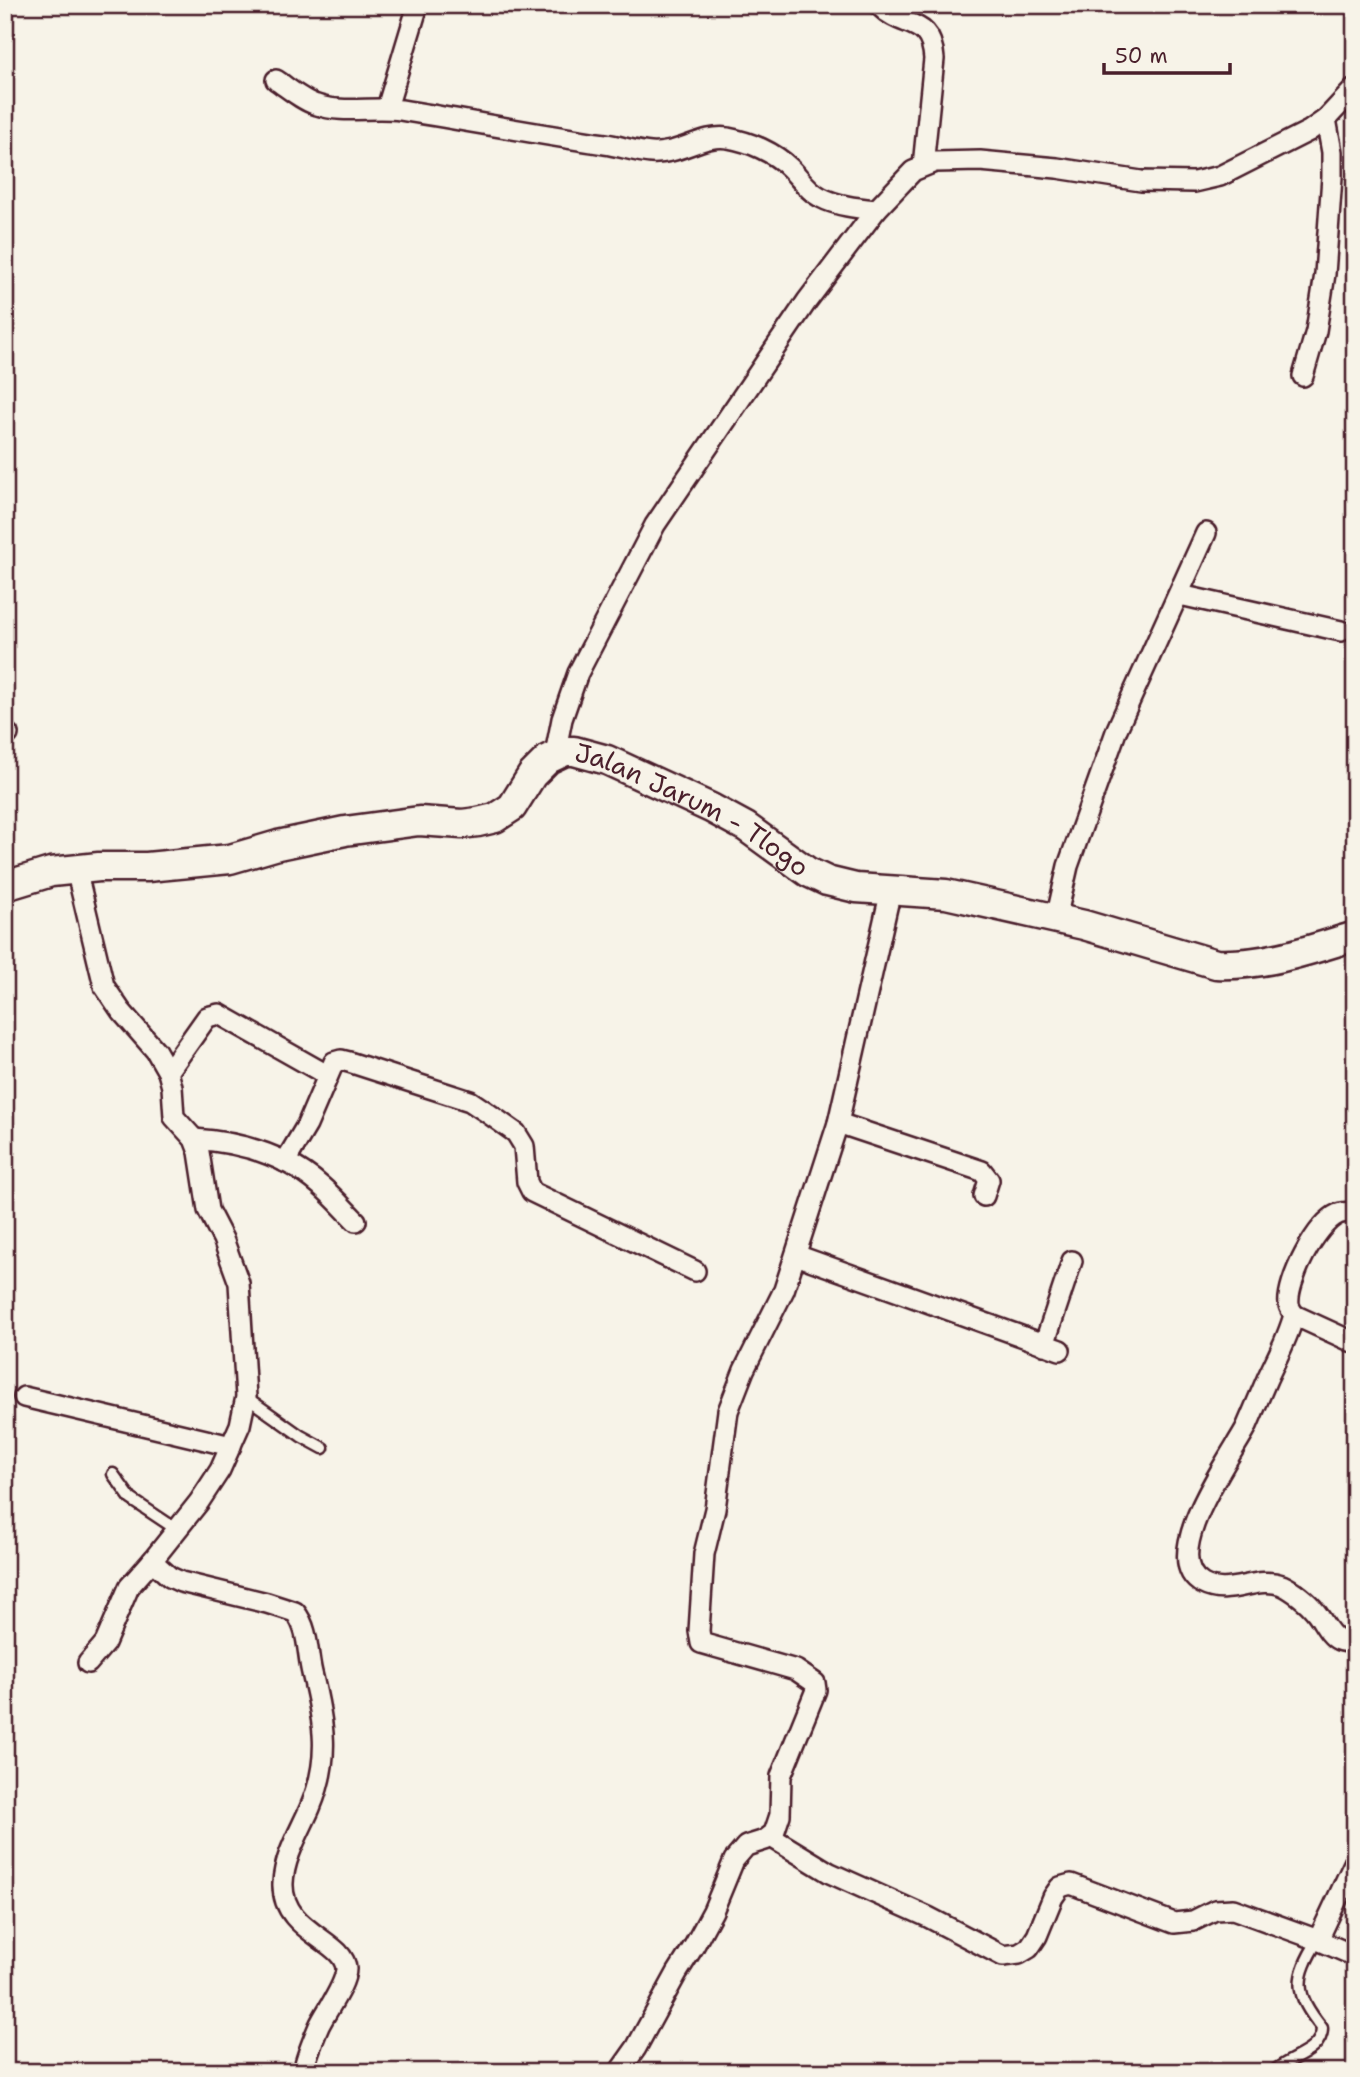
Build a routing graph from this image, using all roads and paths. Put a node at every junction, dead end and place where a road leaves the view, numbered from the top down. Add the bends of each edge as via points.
1 (418, 5) edge
2 (879, 5) edge
3 (276, 80) dead end
4 (1355, 88) edge
5 (387, 108) junction
6 (1326, 119) junction
7 (923, 166) junction
8 (876, 210) junction
9 (1303, 376) dead end
10 (1206, 533) dead end
11 (1180, 595) junction
12 (1341, 631) dead end
13 (555, 754) junction
14 (76, 869) junction
15 (5, 886) edge
16 (891, 890) junction
17 (1056, 919) junction
18 (1355, 936) edge
19 (168, 1072) junction
20 (327, 1075) junction
21 (838, 1123) junction
22 (194, 1139) junction
23 (285, 1162) junction
24 (984, 1196) dead end
25 (1355, 1212) edge
26 (356, 1222) dead end
27 (796, 1255) junction
28 (1072, 1261) dead end
29 (695, 1272) dead end
30 (1294, 1315) junction
31 (1355, 1343) edge
32 (24, 1397) dead end
33 (246, 1397) junction
34 (231, 1446) junction
35 (323, 1448) dead end
36 (113, 1474) dead end
37 (176, 1529) junction
38 (152, 1561) junction
39 (1355, 1642) edge
40 (88, 1663) dead end
41 (771, 1837) junction
42 (1355, 1861) edge
43 (1318, 1940) junction
44 (1355, 1956) edge
45 (303, 2072) edge
46 (619, 2072) edge
47 (1273, 2072) edge

1 - 5 street
2 - 7 street via 929,34 933,43
3 - 5 street via 315,105
4 - 6 street
5 - 8 street via 648,153 727,138 778,158 818,197
6 - 7 street via 1220,176 1194,182 1141,181 979,161
6 - 9 street via 1332,177 1325,274
7 - 8 street
8 - 13 street via 807,301 654,525 578,673
10 - 11 street
11 - 12 street
11 - 17 street via 1117,729 1068,866
13 - 14 street, Jalan Jarum - Tlogo via 532,775 512,807 495,818 462,824 419,821 345,831 230,859
13 - 16 street, Jalan Jarum - Tlogo via 574,751 607,760 711,808 816,877 844,886
14 - 15 street, Jalan Jarum - Tlogo
14 - 19 street via 104,986
16 - 17 street, Jalan Jarum - Tlogo via 946,894
16 - 21 street
17 - 18 street, Jalan Jarum - Tlogo via 1216,964 1285,957
19 - 20 street via 207,1017 219,1014
19 - 22 street via 174,1117
20 - 23 street via 307,1125
20 - 29 street via 334,1062 341,1060 470,1101 516,1133 524,1146 532,1192
21 - 24 street via 982,1171 989,1180
21 - 27 street
22 - 23 street via 252,1148
22 - 33 street via 208,1210 239,1283
23 - 26 street via 320,1185
25 - 30 street via 1338,1214 1312,1241 1290,1292
27 - 28 street via 1052,1348
27 - 41 street via 728,1411 704,1554 699,1631 706,1646 796,1670 815,1683 814,1700 781,1776 780,1815
30 - 31 street
30 - 39 street via 1246,1427 1197,1514 1188,1563 1202,1583 1218,1589 1282,1585 1314,1609 1332,1635
32 - 34 street
33 - 34 street
33 - 35 lane
34 - 37 street via 220,1470
36 - 37 lane via 131,1499
37 - 38 street
38 - 40 street via 129,1587 105,1643
38 - 45 street via 181,1582 284,1608 301,1619 325,1739 318,1787 285,1866 282,1886 288,1908 299,1924 335,1950 346,1967
41 - 43 street via 830,1872 1003,1956 1029,1948 1052,1897 1060,1887 1071,1884 1174,1923 1184,1924 1227,1908
41 - 46 street via 746,1846 734,1860 695,1946
42 - 43 street
43 - 44 street
43 - 47 lane via 1301,1975 1301,1996 1322,2028 1322,2037

